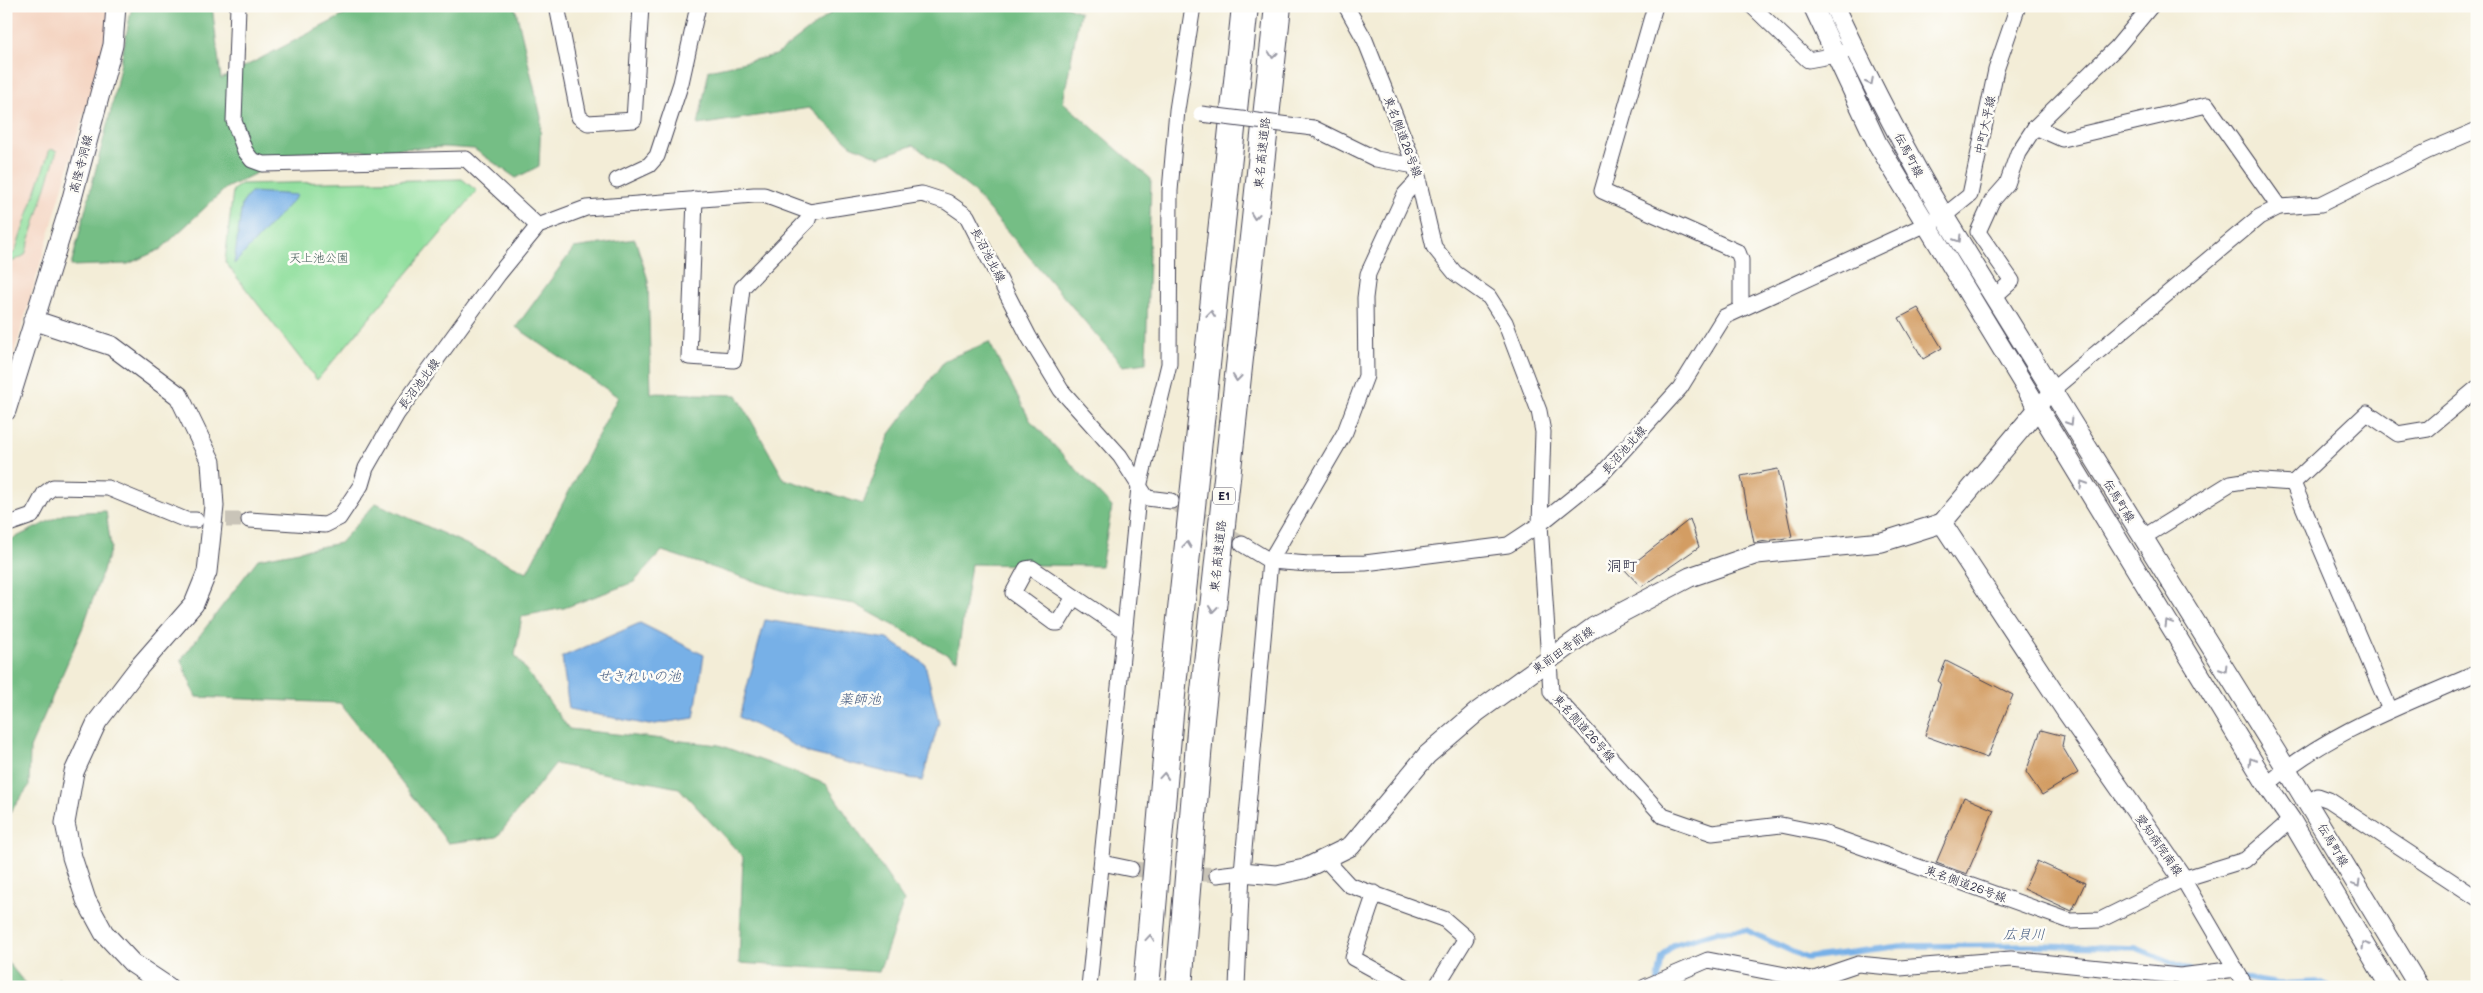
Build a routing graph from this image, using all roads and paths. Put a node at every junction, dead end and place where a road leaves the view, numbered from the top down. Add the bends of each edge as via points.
1 (116, 6) edge
2 (238, 6) edge
3 (557, 6) edge
4 (641, 6) edge
5 (698, 6) edge
6 (1193, 6) edge
7 (1245, 6) edge
8 (1278, 6) edge
9 (1346, 6) edge
10 (1656, 6) edge
11 (1752, 6) edge
12 (1813, 6) edge
13 (1834, 6) edge
14 (2018, 6) edge
15 (2151, 6) edge
16 (1854, 47) junction
17 (1836, 55) junction
18 (1177, 110) junction
19 (2035, 127) junction
20 (2477, 130) edge
21 (1417, 172) junction
22 (617, 180) dead end
23 (695, 199) junction
24 (2278, 207) junction
25 (810, 212) junction
26 (1944, 216) junction
27 (1926, 224) junction
28 (538, 226) junction
29 (1994, 297) junction
30 (1741, 309) junction
31 (33, 320) junction
32 (2477, 388) edge
33 (2051, 391) junction
34 (2037, 410) junction
35 (6, 411) edge
36 (2293, 483) junction
37 (1139, 487) junction
38 (1170, 501) tunnel mouth
39 (196, 520) tunnel mouth
40 (249, 520) tunnel mouth
41 (1942, 523) junction
42 (1540, 524) junction
43 (6, 526) edge
44 (2142, 538) junction
45 (1242, 544) tunnel mouth
46 (1270, 561) junction
47 (1074, 597) dead end
48 (1124, 631) junction
49 (1548, 660) junction
50 (2477, 673) edge
51 (2390, 710) junction
52 (2286, 768) junction
53 (2267, 785) junction
54 (2307, 803) junction
55 (2291, 820) junction
56 (1325, 859) junction
57 (1102, 863) junction
58 (1131, 869) tunnel mouth
59 (1242, 872) junction
60 (1217, 875) tunnel mouth
61 (2183, 879) junction
62 (1376, 893) junction
63 (2477, 898) edge
64 (2236, 970) junction
65 (168, 987) edge
66 (1089, 987) edge
67 (1146, 987) edge
68 (1179, 987) edge
69 (1237, 987) edge
70 (1406, 987) edge
71 (1436, 987) edge
72 (1645, 987) edge
73 (2246, 987) edge
74 (2390, 987) edge
75 (2419, 987) edge

1 - 31 street, 高隆寺洞線 via 113,45 71,202
2 - 28 street via 234,121 245,151 252,160 263,164 466,159
3 - 4 street via 579,117 588,122 634,120
5 - 22 street via 681,83 657,156 649,165
6 - 18 street
67 -> 7 highway via 1170,714
8 -> 68 highway, 東名高速道路 / E1 via 1201,719
9 - 21 street, 東名側道26号線 via 1365,40
10 - 30 street via 1602,191 1738,252 1741,260
11 - 17 street via 1808,60
12 - 17 street, 伝馬町線
13 - 16 street, 伝馬町線
14 - 26 street, 中町大平線 via 1996,70 1970,195
15 - 19 street via 2117,47
16 - 17 street
16 -> 26 street, 伝馬町線 via 1919,175
17 - 27 street, 伝馬町線 via 1878,143
18 - 21 street, bridge via 1313,128 1376,159
18 - 37 street via 1170,191 1169,364
19 - 24 street via 2062,139 2207,105
19 - 29 street via 2018,153 2007,184 1992,201 1978,232 2012,281
20 - 24 street via 2321,204
21 - 42 street, 東名側道26号線 via 1434,247 1455,274 1489,297 1505,322 1539,411 1543,432
21 - 46 street via 1368,274 1365,298 1366,376 1345,432
23 - 25 street, 長沼池北線 via 764,195
23 - 25 street via 689,357 734,360 742,288 808,220
23 - 28 street, 長沼池北線 via 586,208
24 - 33 street via 2259,217
25 - 37 street, 長沼池北線 via 922,194 946,202 967,216 1029,337 1061,390 1120,456
26 - 27 street, 中町大平線
26 -> 29 street, 伝馬町線
27 - 30 street, 長沼池北線
27 - 34 street, 伝馬町線
28 - 40 street, 長沼池北線 via 498,275 397,414 366,468 361,485 339,518 325,526
29 - 33 street, 伝馬町線
30 - 42 street, 長沼池北線 via 1724,317 1680,388 1601,475
31 - 35 street, 高隆寺洞線
31 - 65 street via 112,346 179,396 211,462 214,506 208,572 194,604 97,722 74,772 64,823 86,900 104,932 132,963
32 - 36 street via 2428,429 2398,434 2367,413
33 - 34 street
33 -> 44 street, 伝馬町線
34 - 41 street
53 -> 34 street, 伝馬町線
36 - 44 street via 2250,480 2231,483
36 - 51 street
37 - 38 street via 1148,498
37 - 48 street
39 - 43 street via 186,520 108,488 53,487 44,494 32,516
41 - 49 street, 東前田寺前線 via 1882,542 1756,554 1690,577 1594,627
41 - 61 street, 愛知病院南線 via 2064,708
42 - 46 street, 長沼池北線 via 1508,545 1365,563
42 - 49 street, 東名側道26号線
44 -> 52 street, 伝馬町線
45 - 46 street
46 - 59 street
47 - 48 street
48 - 57 street
49 - 56 street, 東前田寺前線 via 1477,712 1428,755 1351,846
49 - 61 street, 東名側道26号線 via 1551,692 1663,816 1712,833 1780,825 1826,834 2070,921 2100,920
50 - 51 street
51 - 52 street
52 - 53 street
52 - 54 street, 伝馬町線
53 - 55 street, 伝馬町線
54 - 63 street via 2318,796 2328,800
54 -> 75 street, 伝馬町線
55 - 61 street, 東名側道26号線 via 2245,860
74 -> 55 street, 伝馬町線
56 - 59 street, 東前田寺前線 via 1304,869 1276,875
56 - 62 street via 1349,885
57 - 58 street
57 - 66 street
59 - 60 street
59 - 69 street
61 - 64 street, 愛知病院南線
62 - 70 street via 1353,958
62 - 71 street via 1444,919 1466,938
64 - 72 street via 2180,976 2011,959 1900,968 1858,964 1811,980 1708,960
64 - 73 street, 愛知病院南線

